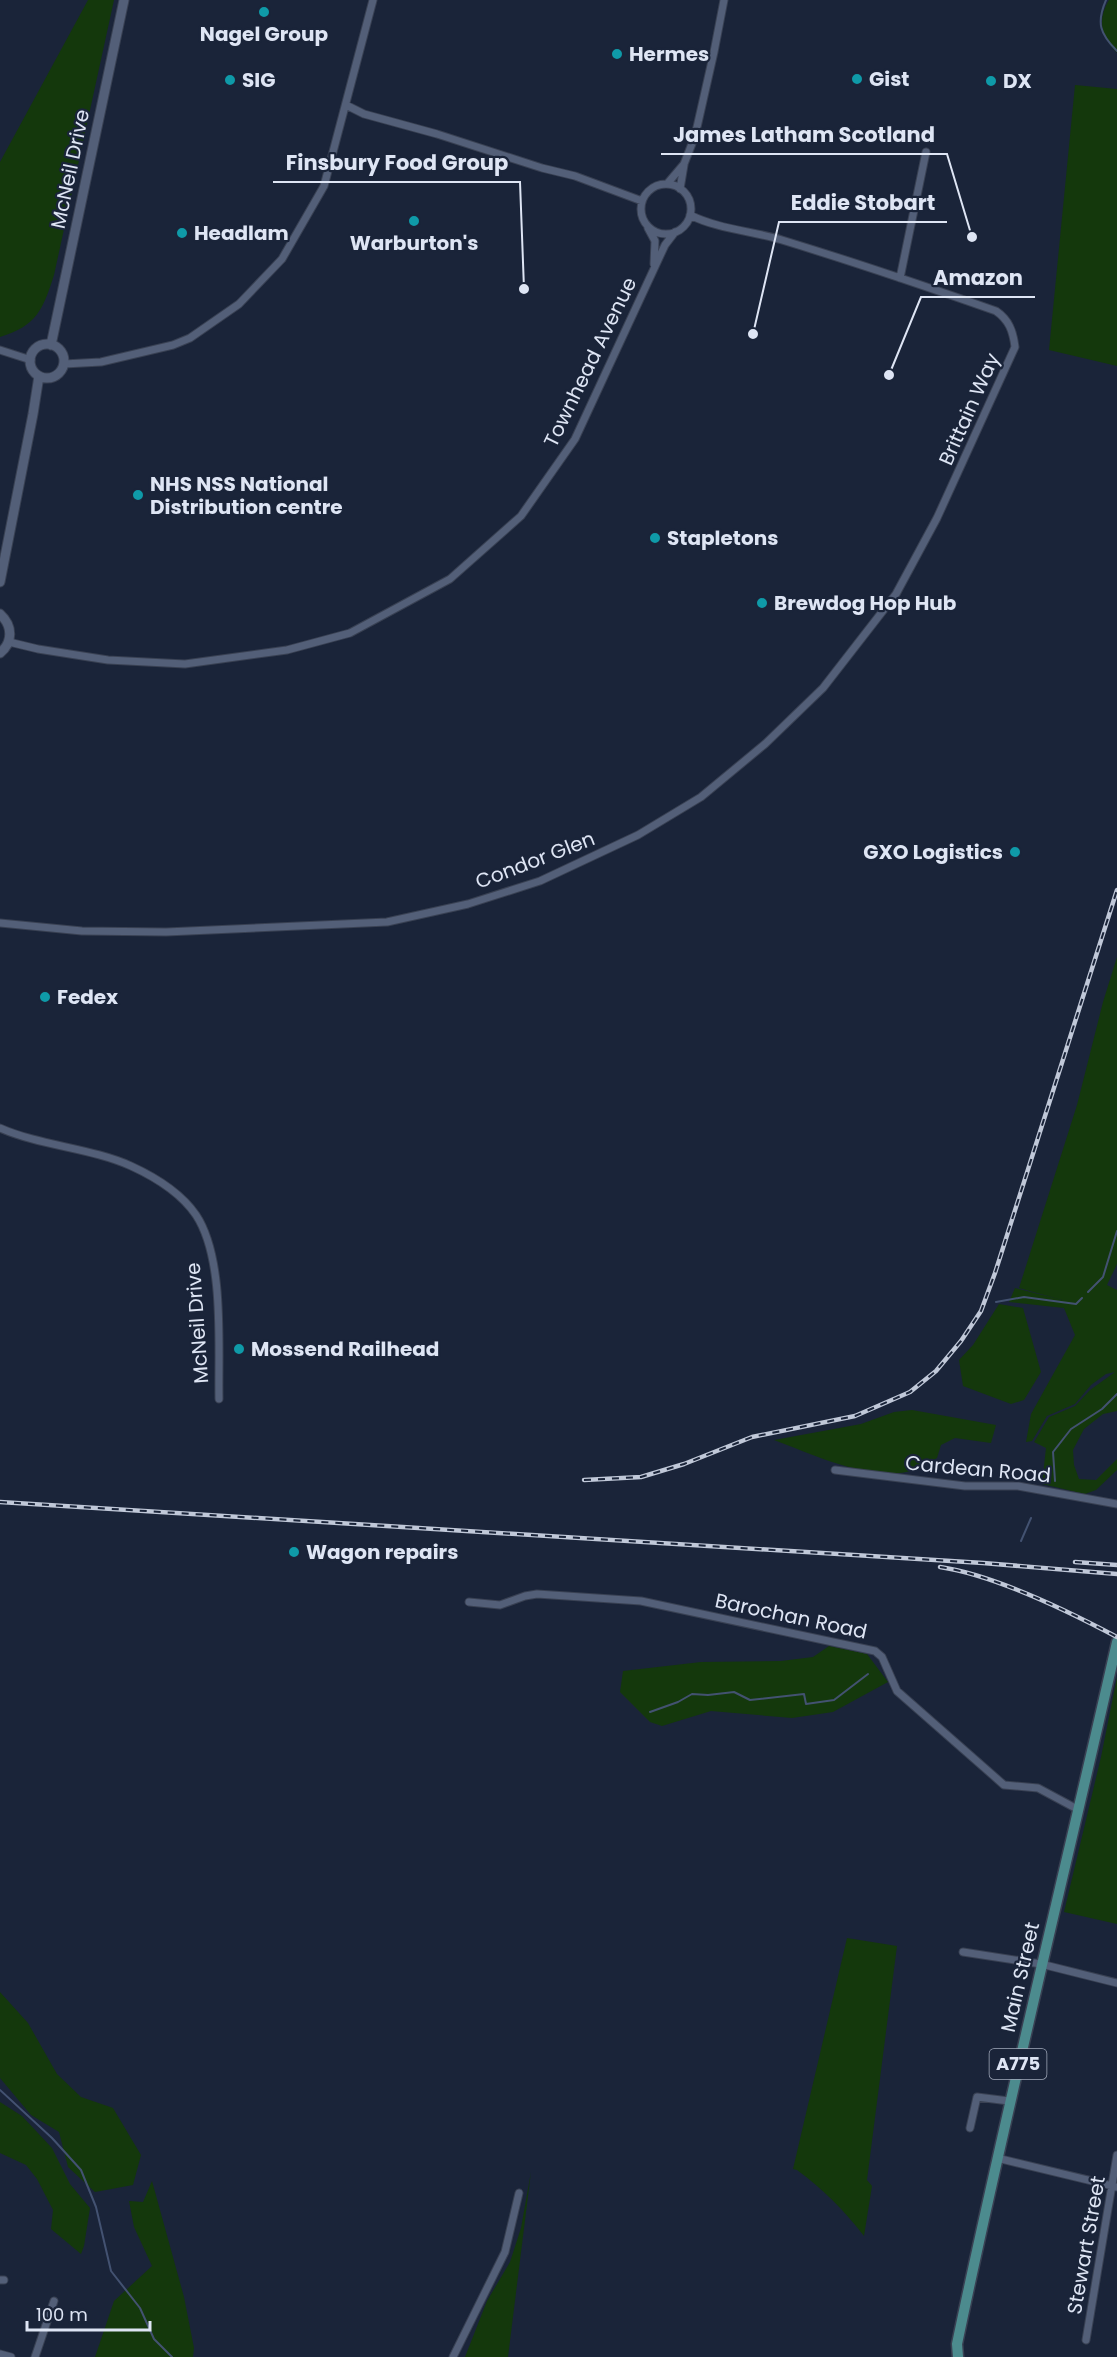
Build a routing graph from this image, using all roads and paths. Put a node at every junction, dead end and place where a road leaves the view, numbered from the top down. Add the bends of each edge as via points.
1 (124, 0) edge
2 (373, 0) edge
3 (724, 0) edge
4 (346, 105) junction
5 (926, 152) dead end
6 (684, 164) junction
7 (667, 184) junction
8 (680, 189) junction
9 (642, 201) junction
10 (690, 215) junction
11 (647, 225) junction
12 (675, 232) junction
13 (654, 269) junction
14 (900, 278) junction
15 (51, 345) junction
16 (0, 350) edge
17 (31, 360) junction
18 (64, 363) junction
19 (39, 376) junction
20 (937, 518) joint
21 (0, 582) edge
22 (0, 614) edge
23 (9, 642) junction
24 (0, 653) edge
25 (0, 923) edge
26 (0, 1128) edge
27 (219, 1399) dead end
28 (835, 1470) dead end
29 (1117, 1504) edge
30 (470, 1602) dead end
31 (1116, 1645) edge
32 (1079, 1810) junction
33 (963, 1952) dead end
34 (1041, 1964) junction
35 (1117, 1983) edge
36 (1009, 2102) junction
37 (970, 2128) dead end
38 (1117, 2155) edge
39 (997, 2158) junction
40 (1115, 2187) edge
41 (519, 2193) dead end
42 (54, 2301) dead end
43 (1086, 2340) dead end
44 (0, 2354) edge
45 (11, 2357) edge
46 (35, 2357) edge
47 (453, 2357) edge
48 (958, 2357) edge

1 - 15 street, McNeil Drive
2 - 4 street
3 - 6 street via 705,98
4 - 9 street via 364,114 575,176
4 - 18 street via 324,186 282,259 239,304 190,338 173,345 101,362
5 - 14 street
6 - 7 street
6 - 8 street
7 - 8 street
7 - 9 street via 653,188
8 - 10 street via 689,201
9 - 11 street via 641,212
10 - 12 street
10 - 14 street, Brittain Way
11 - 12 street via 660,233
11 - 13 street, Townhead Avenue via 655,241
12 - 13 street, Townhead Avenue
13 - 23 street, Townhead Avenue via 575,439 521,516 450,579 350,633 287,650 185,664 108,660
14 - 20 street, Brittain Way via 996,311 1013,333 1015,347
15 - 17 street via 39,346
15 - 18 street via 63,354
16 - 17 street
17 - 19 street via 32,369
18 - 19 street via 53,377
19 - 21 street
20 - 25 street, Condor Glen via 896,594 823,688 765,744 674,814 540,881 468,904 387,922 166,932 82,931
22 - 23 street via 9,626
23 - 24 street
26 - 27 street, McNeil Drive via 131,1166 172,1189 196,1215 213,1265 219,1318
28 - 29 street, Cardean Road via 965,1486 1018,1486
30 - 32 street, Barochan Road via 500,1605 537,1594 641,1601 875,1651 882,1657 897,1691 1004,1785 1038,1788
31 - 32 main road, Main Street / A775
32 - 34 main road, Main Street / A775
33 - 34 street
34 - 35 street
34 - 36 main road, Main Street / A775
36 - 37 street via 977,2097
36 - 39 main road, Main Street / A775
38 - 40 street, Stewart Street
39 - 40 street
39 - 48 main road, Main Street / A775 via 957,2344
40 - 43 street, Stewart Street
41 - 47 street via 505,2252
42 - 46 street
44 - 45 street

